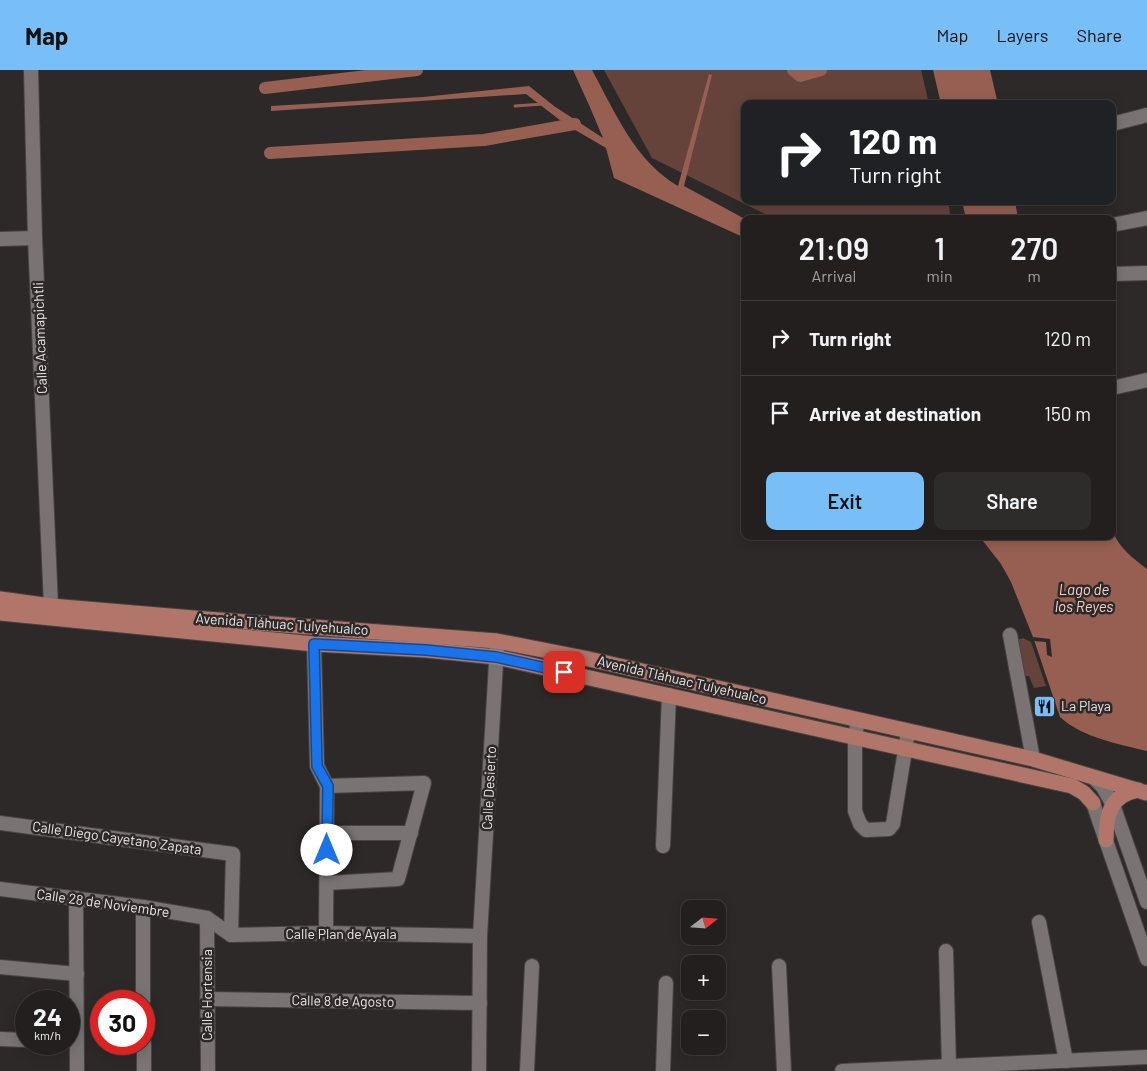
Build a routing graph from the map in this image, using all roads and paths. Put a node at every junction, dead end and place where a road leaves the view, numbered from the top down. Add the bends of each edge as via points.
1 (31, 70) edge
2 (1147, 115) edge
3 (1116, 123) edge
4 (1147, 218) edge
5 (1116, 224) edge
6 (35, 238) junction
7 (0, 239) edge
8 (1147, 273) edge
9 (1116, 274) edge
10 (1147, 380) edge
11 (1116, 387) edge
12 (0, 599) edge
13 (51, 606) junction
14 (0, 613) edge
15 (192, 625) junction
16 (375, 631) junction
17 (1010, 635) dead end
18 (446, 636) junction
19 (497, 641) junction
20 (314, 644) junction
21 (374, 647) junction
22 (444, 652) junction
23 (496, 657) junction
24 (584, 658) junction
25 (580, 675) junction
26 (671, 678) junction
27 (669, 695) junction
28 (858, 720) junction
29 (908, 732) junction
30 (856, 737) junction
31 (905, 749) junction
32 (1033, 759) junction
33 (1092, 777) junction
34 (328, 786) junction
35 (1143, 792) edge
36 (1093, 803) joint
37 (1114, 805) junction
38 (0, 826) edge
39 (327, 833) junction
40 (411, 833) junction
41 (1106, 840) junction
42 (663, 846) dead end
43 (327, 883) junction
44 (0, 889) edge
45 (1146, 894) edge
46 (76, 898) junction
47 (143, 907) junction
48 (207, 918) junction
49 (1038, 922) dead end
50 (326, 934) junction
51 (230, 935) junction
52 (480, 936) junction
53 (946, 951) dead end
54 (1147, 959) edge
55 (532, 966) dead end
56 (779, 966) dead end
57 (0, 967) edge
58 (77, 974) junction
59 (666, 982) dead end
60 (76, 990) edge
61 (143, 990) edge
62 (207, 999) junction
63 (480, 1003) junction
64 (0, 1039) edge
65 (15, 1040) edge
66 (75, 1055) edge
67 (144, 1055) edge
68 (1147, 1057) edge
69 (1058, 1065) edge
70 (950, 1067) junction
71 (891, 1070) edge
72 (77, 1071) edge
73 (144, 1071) edge
74 (208, 1071) edge
75 (479, 1071) edge
76 (526, 1071) edge
77 (663, 1071) edge
78 (784, 1071) edge
79 (842, 1071) edge

1 - 6 street, Calle Acamapichtli
2 - 3 street
4 - 5 street
6 - 7 street
6 - 13 street, Calle Acamapichtli
8 - 9 street
10 - 11 street
12 - 13 main road, Avenida Tláhuac Tulyehualco
13 - 15 main road, Avenida Tláhuac Tulyehualco
14 - 15 main road, Avenida Tláhuac Tulyehualco
15 - 16 main road, Avenida Tláhuac Tulyehualco
15 - 20 main road, Avenida Tláhuac Tulyehualco
16 - 18 main road, Avenida Tláhuac Tulyehualco
16 - 21 main road
17 - 32 street
18 - 19 main road, Avenida Tláhuac Tulyehualco
18 - 22 main road
19 - 23 street, Calle Desierto
19 - 24 main road, Avenida Tláhuac Tulyehualco
20 - 21 main road, Avenida Tláhuac Tulyehualco
20 - 34 street via 317,766
21 - 22 main road, Avenida Tláhuac Tulyehualco
22 - 23 main road, Avenida Tláhuac Tulyehualco
23 - 25 main road, Avenida Tláhuac Tulyehualco
23 - 52 street, Calle Desierto
24 - 25 main road
24 - 26 main road, Avenida Tláhuac Tulyehualco
25 - 27 main road, Avenida Tláhuac Tulyehualco
26 - 27 main road
26 - 28 main road, Avenida Tláhuac Tulyehualco
27 - 30 main road, Avenida Tláhuac Tulyehualco
27 - 42 street
28 - 29 main road, Avenida Tláhuac Tulyehualco
28 - 30 street
29 - 31 street
29 - 32 main road, Avenida Tláhuac Tulyehualco
30 - 31 main road, Avenida Tláhuac Tulyehualco
30 - 31 street via 855,811 866,830 889,829 893,824
31 - 36 main road, Avenida Tláhuac Tulyehualco via 1072,786
32 - 33 main road, Avenida Tláhuac Tulyehualco
33 - 35 main road, Avenida Tláhuac Tulyehualco
33 - 37 street
34 - 39 street
34 - 40 street via 424,783
35 - 37 main road via 1127,792
36 - 41 street
37 - 41 main road via 1106,826
37 - 45 street
38 - 51 street, Calle Diego Cayetano Zapata via 233,854
39 - 40 street
39 - 43 street
40 - 43 street via 398,879
41 - 54 street
43 - 50 street
44 - 46 street, Calle 28 de Noviembre
46 - 47 street, Calle 28 de Noviembre
46 - 58 street
47 - 48 street, Calle 28 de Noviembre
47 - 61 street
48 - 51 street
48 - 62 street, Calle Hortensia
49 - 69 street
50 - 51 street, Calle Plan de Ayala
50 - 52 street, Calle Plan de Ayala
52 - 63 street, Calle Desierto
53 - 70 street
55 - 76 street
56 - 78 street
57 - 58 street
58 - 60 street
59 - 77 street
62 - 63 street, Calle 8 de Agosto
62 - 74 street, Calle Hortensia
63 - 75 street, Calle Desierto
64 - 65 street
66 - 72 street
67 - 73 street
68 - 69 street
69 - 70 street
70 - 71 street
71 - 79 street

